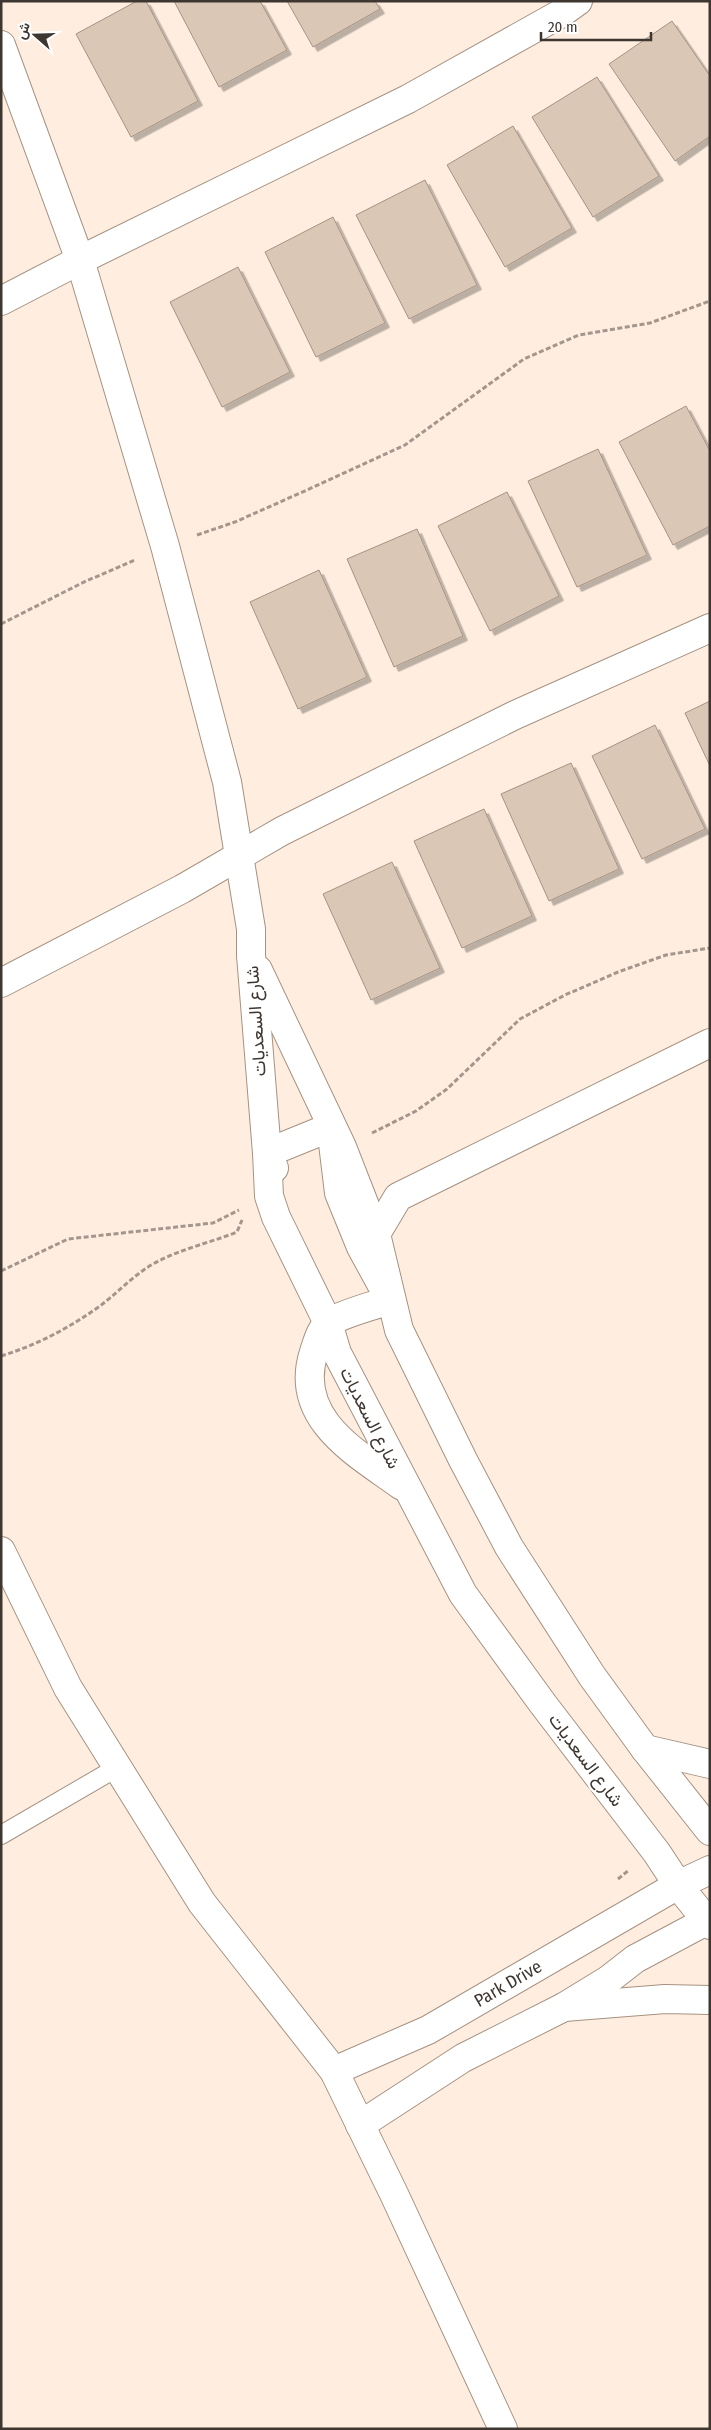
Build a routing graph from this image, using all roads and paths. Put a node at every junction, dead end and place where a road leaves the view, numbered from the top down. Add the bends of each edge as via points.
1 (578, 1) edge
2 (1, 46) edge
3 (80, 260) junction
4 (1, 301) edge
5 (710, 301) edge
6 (165, 546) junction
7 (1, 624) edge
8 (710, 628) edge
9 (238, 857) junction
10 (710, 948) edge
11 (251, 955) junction
12 (1, 983) edge
13 (710, 1043) edge
14 (337, 1137) junction
15 (268, 1153) junction
16 (258, 1201) junction
17 (376, 1234) junction
18 (1, 1271) edge
19 (390, 1300) junction
20 (328, 1323) junction
21 (1, 1356) edge
22 (407, 1490) junction
23 (1, 1551) edge
24 (645, 1750) junction
25 (710, 1764) edge
26 (118, 1767) junction
27 (710, 1831) edge
28 (1, 1835) edge
29 (710, 1870) edge
30 (678, 1885) junction
31 (708, 1922) edge
32 (710, 2000) edge
33 (564, 2007) junction
34 (334, 2071) junction
35 (360, 2125) junction
36 (503, 2429) edge

1 - 3 street via 408,99
2 - 3 street
3 - 4 street
3 - 6 street
5 - 6 path via 650,323 580,335 524,360 405,445 235,522
6 - 7 path
6 - 9 street via 227,782
8 - 9 street via 515,715 282,831
9 - 11 street via 251,929
9 - 12 street
10 - 14 path via 666,955 618,972 542,1007 520,1019 447,1089 416,1111
11 - 14 street, شارع السعديات
11 - 15 street, شارع السعديات
13 - 17 street via 398,1197
14 - 15 street
14 - 17 street, شارع السعديات
14 - 19 street via 339,1193 361,1247
15 - 16 street, شارع السعديات
15 - 20 street via 290,1207
16 - 18 path via 214,1223 68,1239
16 - 20 street, شارع السعديات via 276,1217
16 - 21 path via 237,1232 185,1248 148,1267 100,1306 63,1330 29,1347
17 - 19 street, شارع السعديات
19 - 20 street
19 - 24 street, شارع السعديات via 399,1330 462,1460 509,1547 592,1676
20 - 22 street, شارع السعديات via 337,1353
20 - 22 street via 318,1340 310,1380 321,1418 334,1434
22 - 30 street, شارع السعديات via 463,1594
23 - 26 street via 68,1688
24 - 25 street
24 - 27 street, شارع السعديات
26 - 28 lane
26 - 34 street via 202,1903
29 - 30 street, Park Drive
30 - 31 street, شارع السعديات
30 - 34 street, Park Drive via 428,2030
31 - 33 street via 635,1959
32 - 33 street via 666,1999
33 - 35 street via 463,2058
34 - 35 street
35 - 36 street

